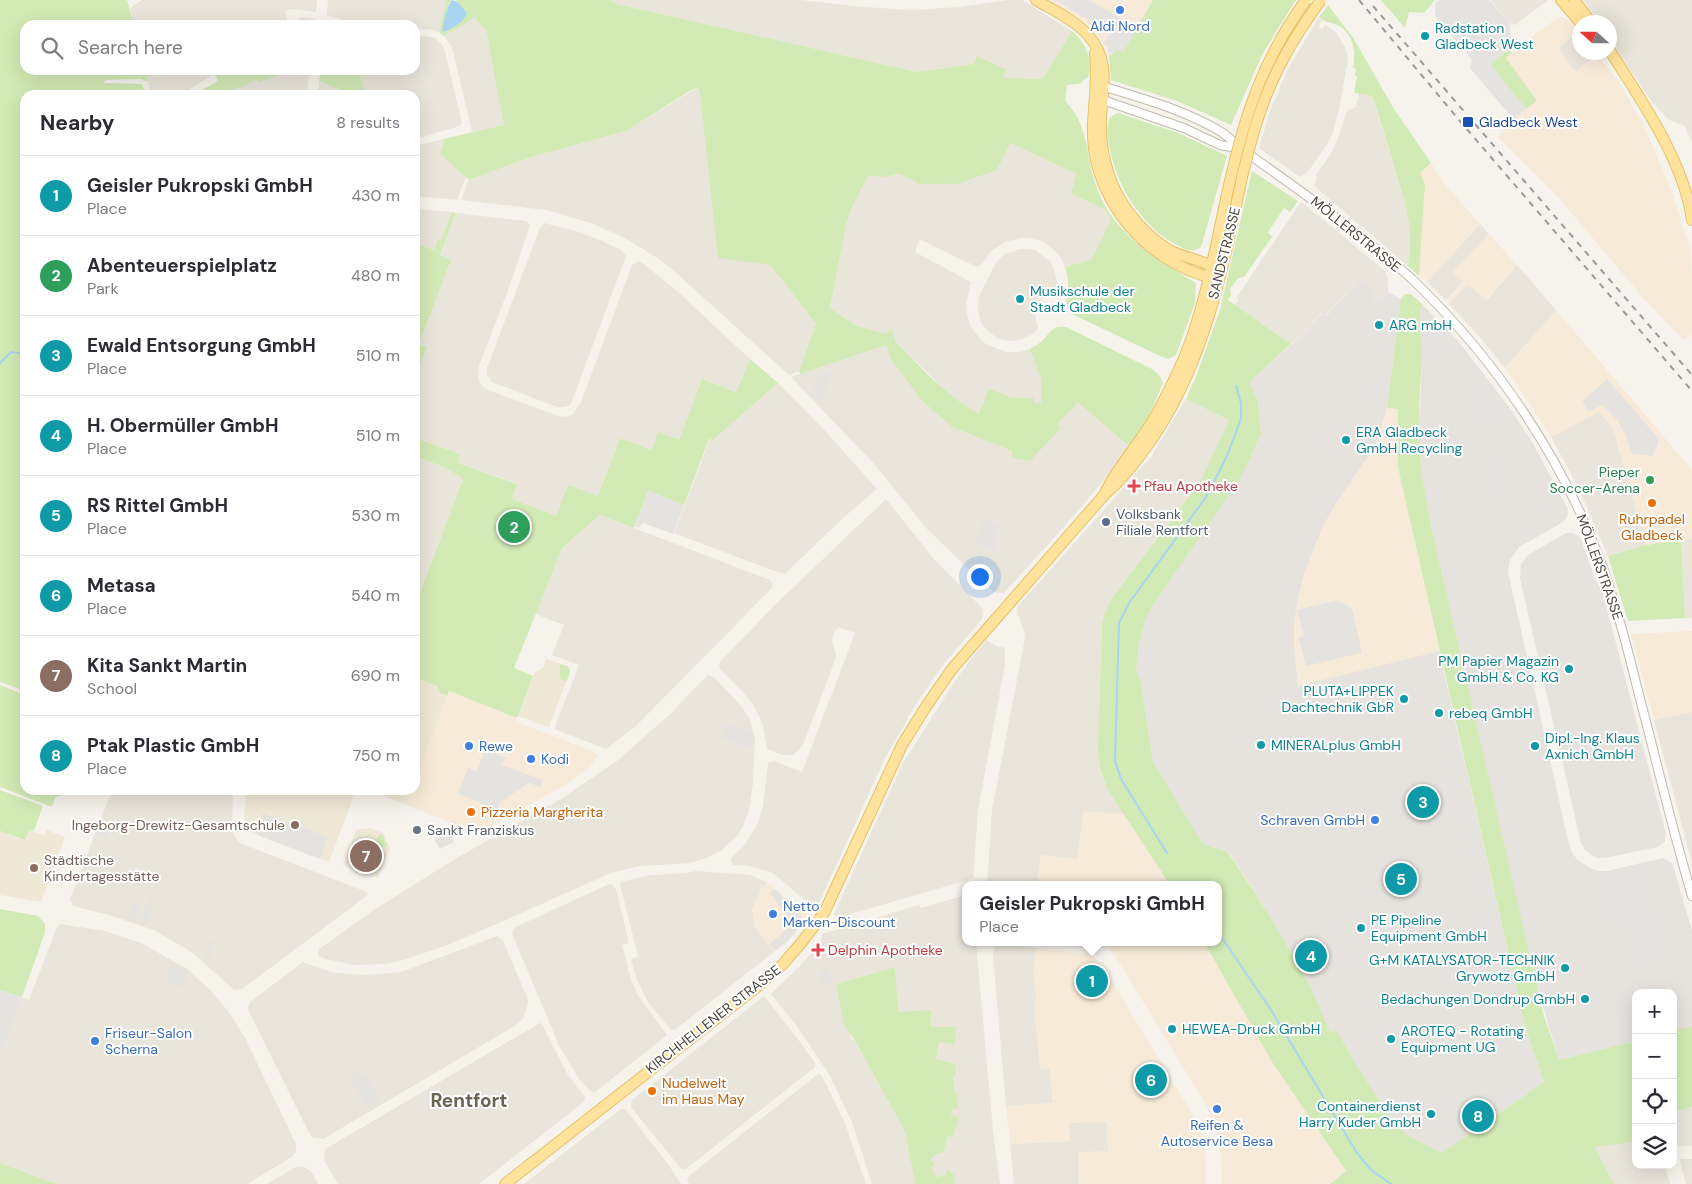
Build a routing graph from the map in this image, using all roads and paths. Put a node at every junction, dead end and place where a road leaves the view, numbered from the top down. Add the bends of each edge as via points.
1 (1036, 0) edge
2 (1306, 0) edge
3 (1321, 0) edge
4 (1561, 0) edge
5 (1574, 0) edge
6 (1574, 15) edge
7 (1586, 15) edge
8 (1615, 60) edge
9 (1100, 90) junction
10 (1103, 100) junction
11 (1242, 149) junction
12 (1692, 220) edge
13 (1211, 266) junction
14 (1219, 276) junction
15 (1208, 278) junction
16 (1105, 494) junction
17 (1001, 612) joint
18 (1692, 896) edge
19 (505, 1184) edge

1 - 9 main road via 1089,36
2 - 13 main road, SANDSTRASSE, bridge via 1279,41 1252,100 1236,150
3 - 14 main road, SANDSTRASSE, bridge via 1294,39 1271,83 1242,177
4 - 6 main road
5 - 7 main road
8 - 12 main road via 1668,151 1686,192
9 - 10 main road
9 - 11 street, MÖLLERSTRASSE via 1186,115 1225,134
9 - 15 main road via 1093,138 1096,160 1110,199 1130,228 1150,248
10 - 11 street, MÖLLERSTRASSE via 1184,128 1220,145
10 - 13 main road via 1102,145 1106,166 1120,200 1154,240
11 - 18 street, MÖLLERSTRASSE via 1302,190 1410,278 1493,367 1554,461 1604,570
13 - 14 main road
13 - 15 main road, SANDSTRASSE
14 - 15 main road
14 - 16 main road, SANDSTRASSE via 1187,377 1169,412 1137,460
15 - 16 main road, SANDSTRASSE via 1193,334 1170,387 1152,422
16 - 17 main road, SANDSTRASSE
17 - 19 main road, KIRCHHELLENER STRASSE via 952,669 902,745 824,913 783,964

